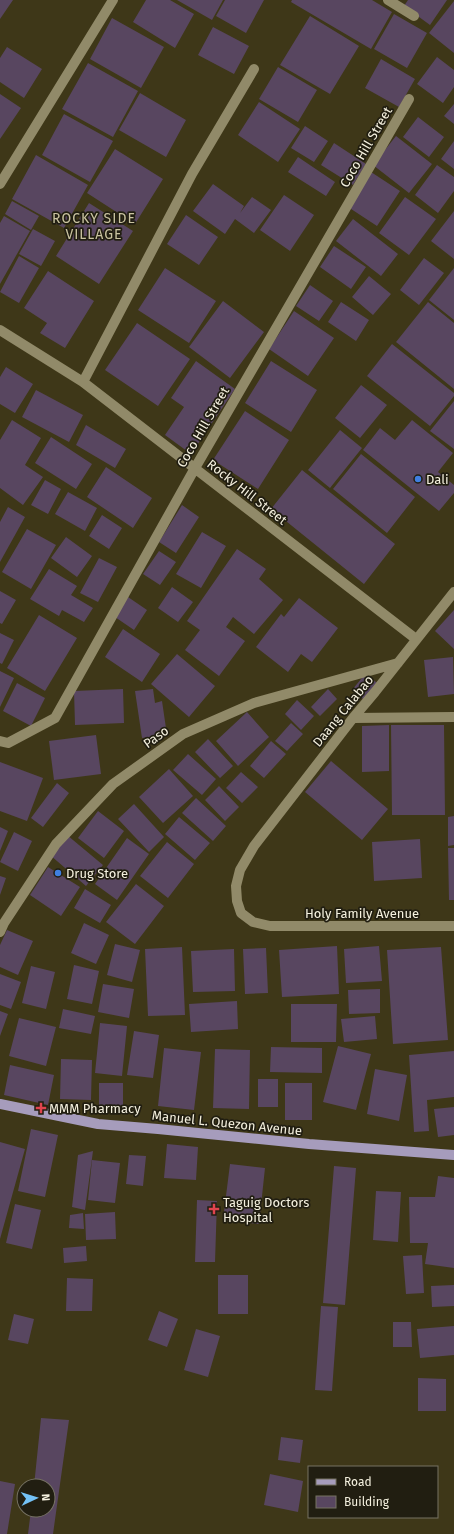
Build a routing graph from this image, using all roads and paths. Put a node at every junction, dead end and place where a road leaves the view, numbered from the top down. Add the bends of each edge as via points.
1 (113, 0) edge
2 (388, 0) edge
3 (414, 16) dead end
4 (254, 69) dead end
5 (409, 99) dead end
6 (0, 184) edge
7 (0, 330) edge
8 (83, 382) junction
9 (195, 468) junction
10 (454, 592) edge
11 (416, 639) junction
12 (398, 663) junction
13 (454, 717) edge
14 (353, 718) junction
15 (0, 741) edge
16 (270, 926) joint
17 (454, 926) edge
18 (0, 932) edge
19 (0, 1104) edge
20 (454, 1155) edge

1 - 6 street
2 - 3 street
4 - 8 street via 192,174
5 - 9 street, Coco Hill Street
7 - 8 street, Rocky Hill Street
8 - 9 street, Rocky Hill Street
9 - 11 street, Rocky Hill Street
9 - 15 street, Coco Hill Street via 55,718 8,743
10 - 11 street, Daang Calabao
11 - 12 street, Daang Calabao
12 - 14 street, Daang Calabao
12 - 18 street, Paso via 254,703 183,734 112,784 56,844
13 - 14 street
14 - 16 street, Daang Calabao via 254,846 240,870 236,886 241,913 253,922
16 - 17 street, Holy Family Avenue
19 - 20 main road, Manuel L. Quezon Avenue via 98,1124

